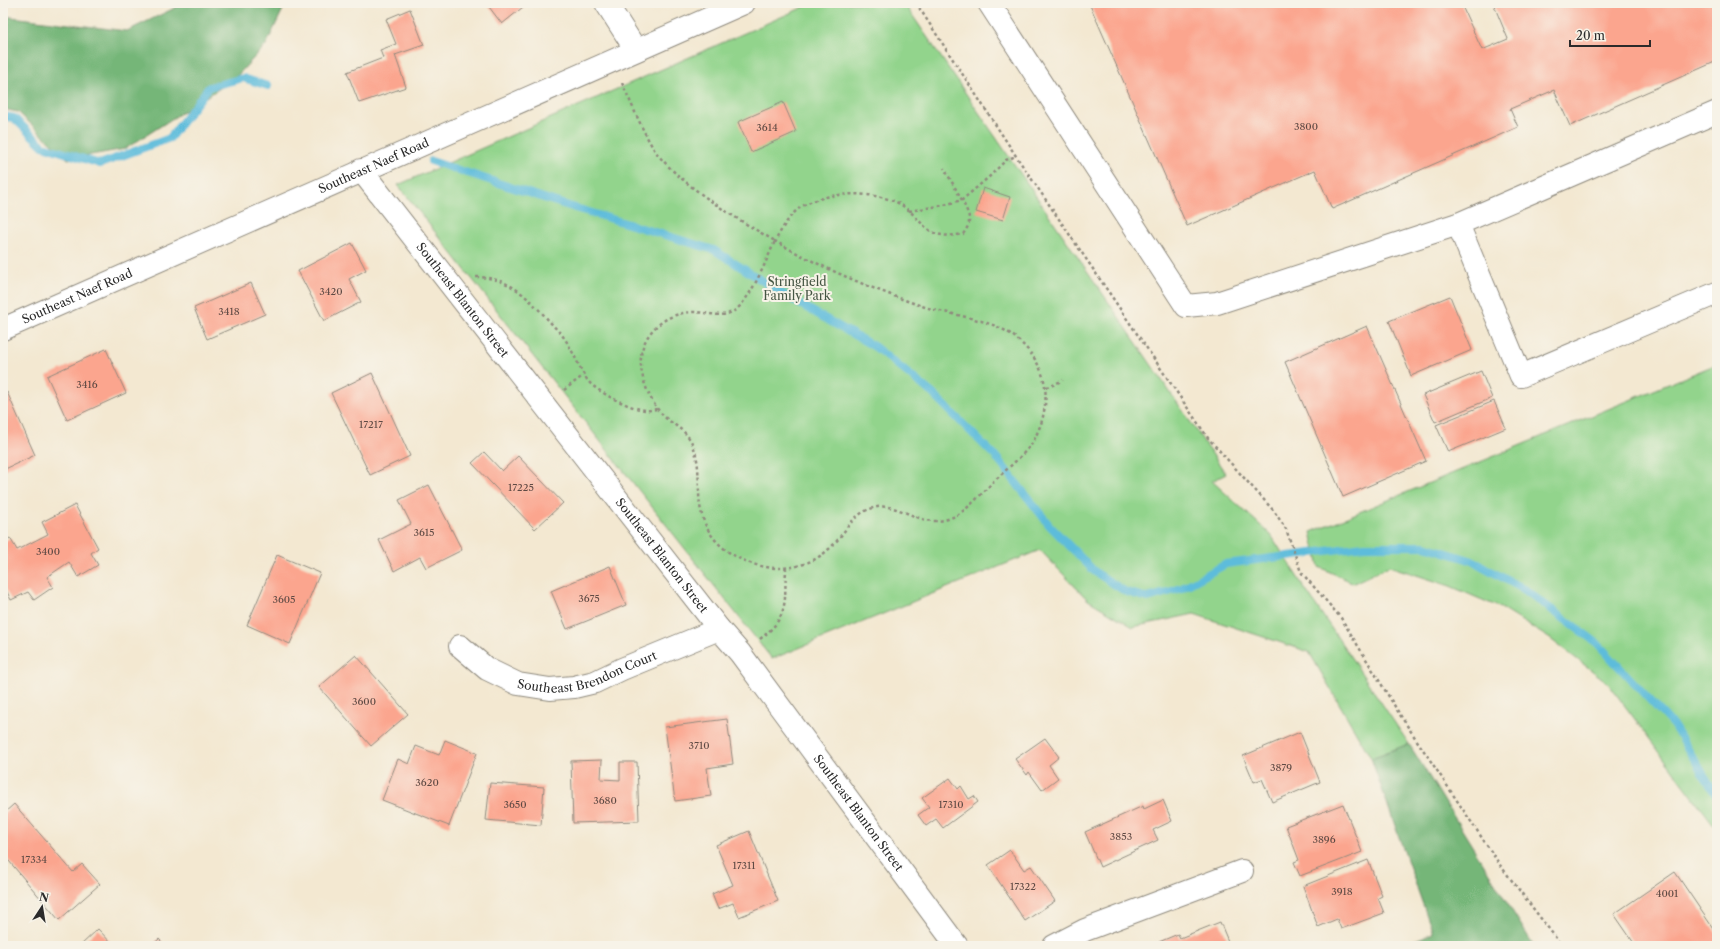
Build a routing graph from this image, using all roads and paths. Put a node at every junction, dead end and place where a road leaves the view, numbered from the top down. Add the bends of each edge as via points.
1 (606, 3) edge
2 (744, 3) edge
3 (916, 3) edge
4 (989, 3) edge
5 (636, 50) junction
6 (622, 82) dead end
7 (1717, 112) edge
8 (1016, 156) junction
9 (944, 168) dead end
10 (361, 170) junction
11 (962, 200) junction
12 (909, 211) junction
13 (1458, 224) junction
14 (775, 241) junction
15 (449, 284) junction
16 (1717, 293) edge
17 (3, 328) edge
18 (1063, 380) dead end
19 (1046, 387) junction
20 (659, 408) junction
21 (786, 569) junction
22 (719, 629) junction
23 (460, 646) dead end
24 (740, 653) junction
25 (1242, 871) dead end
26 (957, 946) edge
27 (1054, 946) edge
28 (1562, 946) edge

1 - 5 street
2 - 5 street, Southeast Naef Road
3 - 8 path
4 - 13 street via 1186,306 1217,303
5 - 10 street, Southeast Naef Road
6 - 14 path via 653,147 675,173 706,197
7 - 13 street
8 - 11 path via 1006,160
8 - 28 path via 1208,438 1265,499 1282,522 1298,566 1341,618 1402,718 1500,865
9 - 11 path
10 - 15 street, Southeast Blanton Street
10 - 17 street, Southeast Naef Road
11 - 12 path
11 - 12 path via 970,218 964,234 934,234
12 - 14 path via 895,202 874,195 834,195 797,210
13 - 16 street via 1521,376
14 - 19 path via 890,295 1003,329 1017,338 1036,360
14 - 20 path via 755,283 735,311 712,315 694,312 676,315 655,327 645,340 641,356 642,378
15 - 20 path via 462,278 478,277 496,280 516,288 562,335 584,375 595,388 637,408
15 - 22 street, Southeast Blanton Street
18 - 19 path
19 - 21 path via 1044,412 1032,443 960,513 950,518 926,521 890,507 879,506 859,514 827,552 803,565
20 - 21 path via 666,418 682,428 692,442 697,462 700,510 705,525 717,542 745,561 762,567
21 - 24 path via 786,600 781,615 773,629
22 - 23 street, Southeast Brendon Court via 595,682 574,688 550,689 518,684 487,669
22 - 24 street, Southeast Blanton Street
24 - 26 street, Southeast Blanton Street
25 - 27 street via 1085,930

